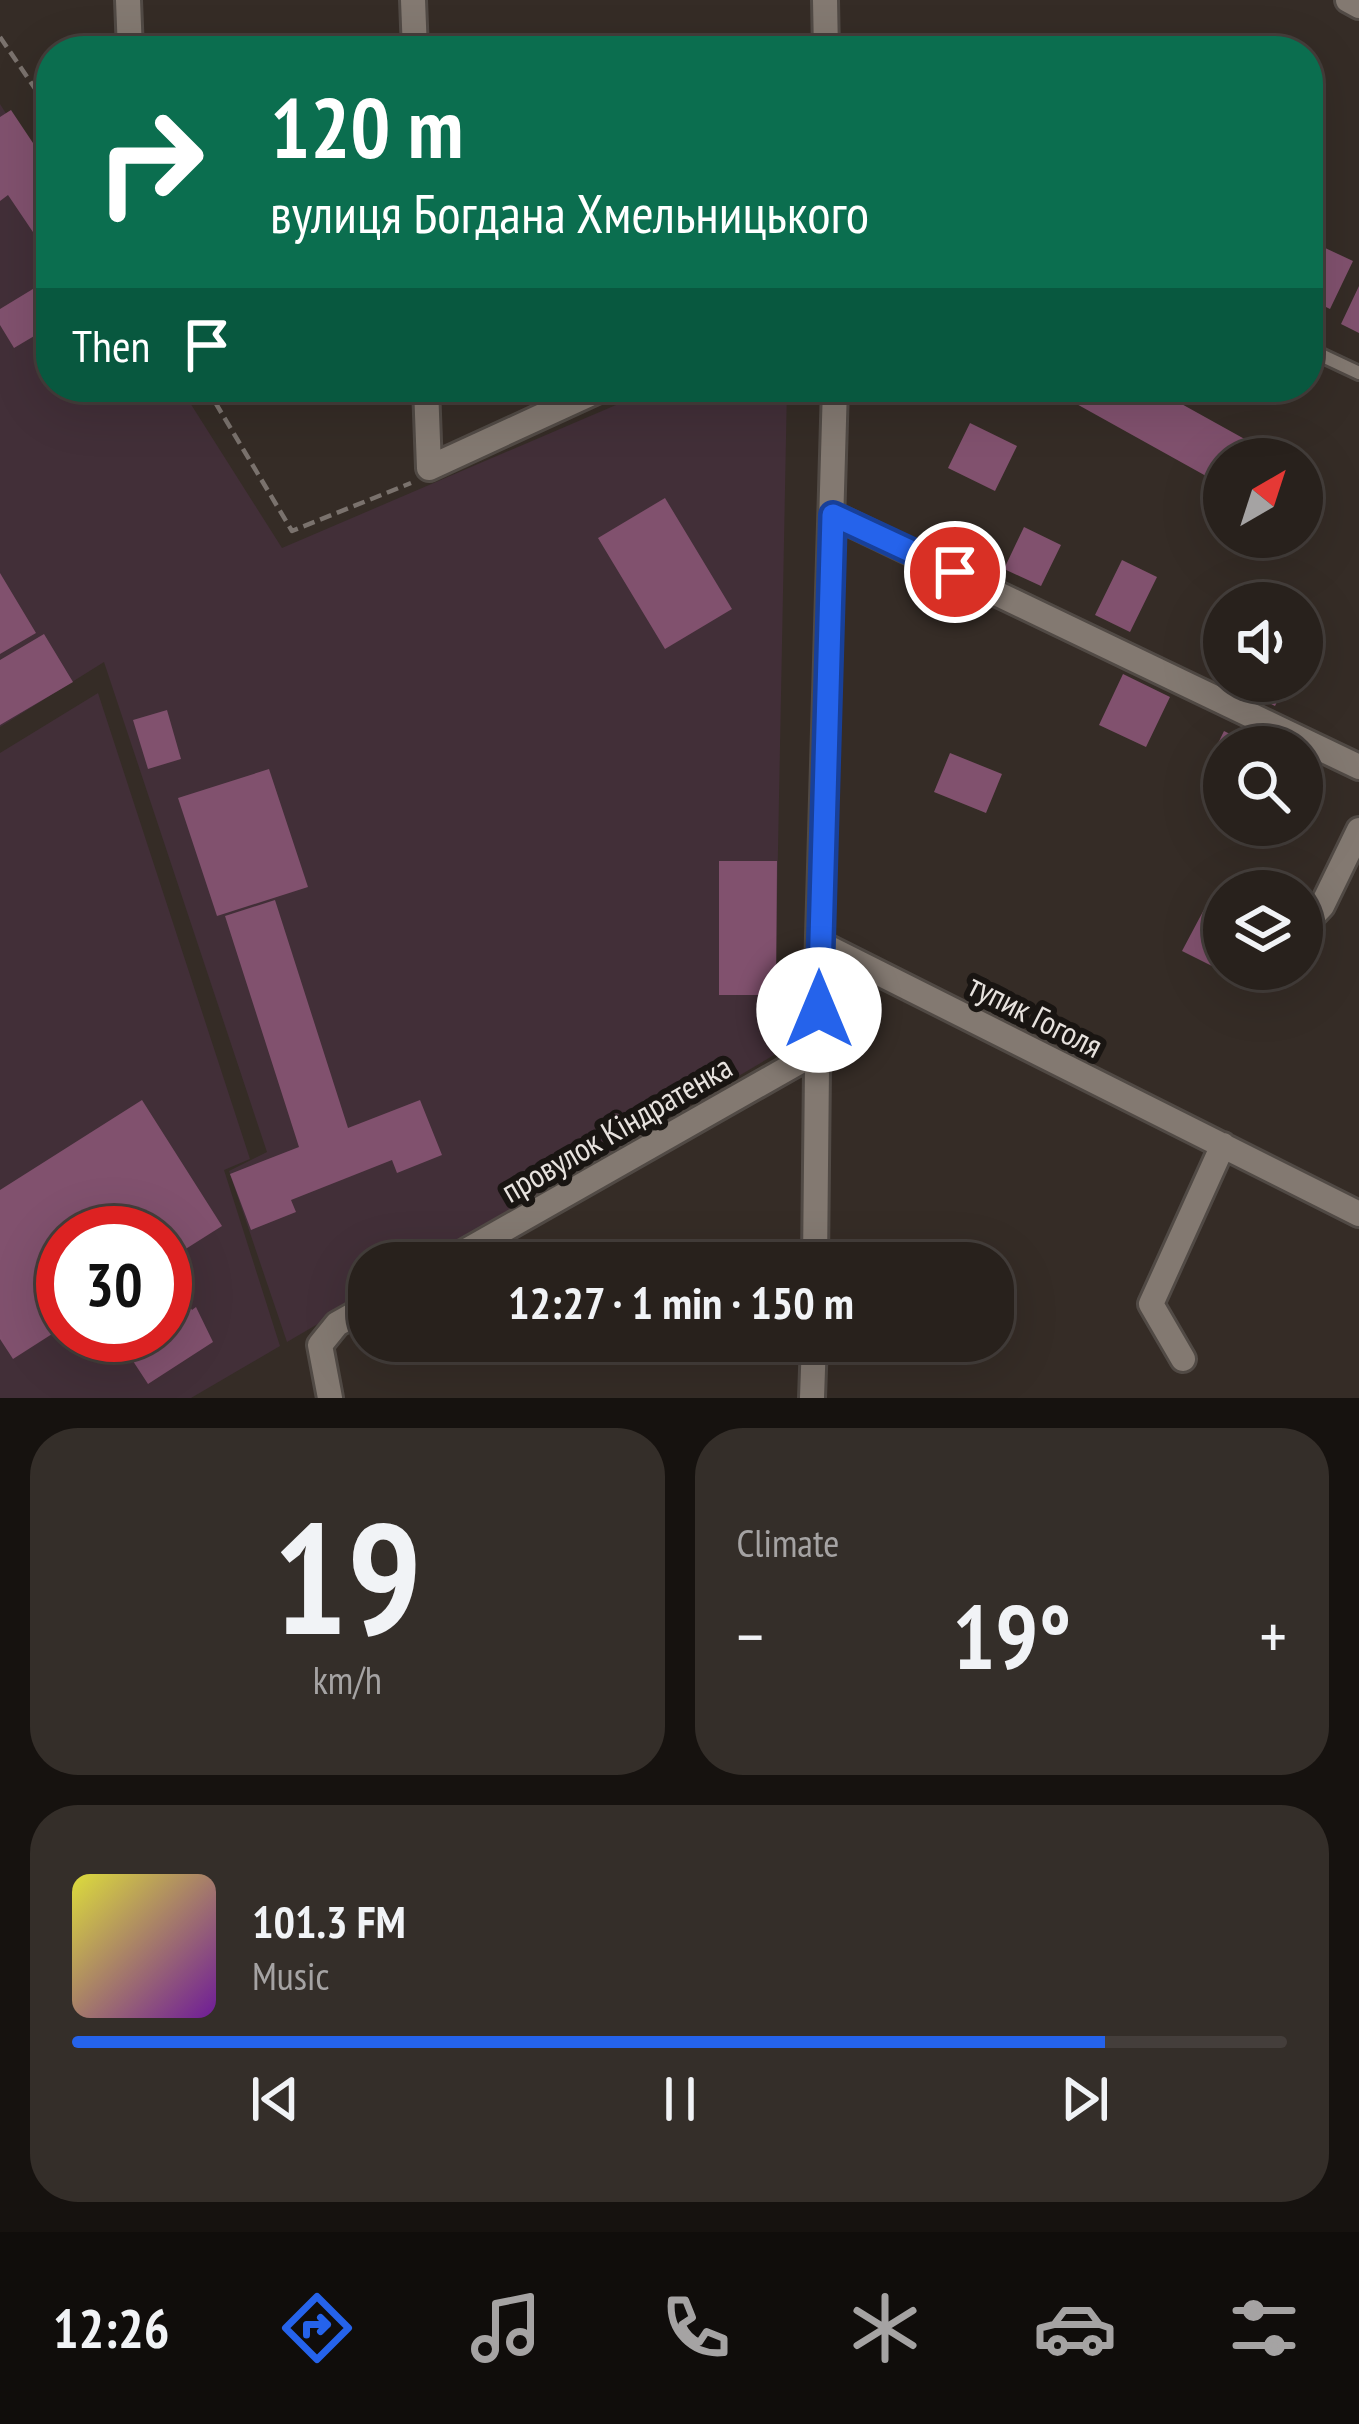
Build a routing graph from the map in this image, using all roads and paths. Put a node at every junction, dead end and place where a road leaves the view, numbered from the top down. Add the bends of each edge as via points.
1 (128, 0) edge
2 (413, 0) edge
3 (825, 0) edge
4 (1348, 0) edge
5 (1359, 6) edge
6 (129, 36) edge
7 (414, 36) edge
8 (826, 36) edge
9 (0, 37) edge
10 (36, 90) edge
11 (1323, 356) edge
12 (1359, 373) edge
13 (215, 402) edge
14 (427, 402) edge
15 (572, 402) edge
16 (835, 402) edge
17 (429, 468) junction
18 (833, 515) junction
19 (1359, 767) edge
20 (1359, 830) edge
21 (1323, 904) edge
22 (819, 943) junction
23 (820, 1050) junction
24 (1223, 1145) junction
25 (1359, 1214) edge
26 (482, 1242) edge
27 (815, 1242) edge
28 (348, 1318) edge
29 (1183, 1359) dead end
30 (813, 1362) edge
31 (330, 1398) edge
32 (812, 1398) edge

1 - 6 street
2 - 7 street
3 - 8 street
4 - 5 street
9 - 10 path
11 - 12 lane
13 - 17 path via 292,531 406,487
14 - 17 street
15 - 17 street
16 - 18 street
18 - 19 street
18 - 22 street
20 - 21 street
22 - 23 street
22 - 24 street, тупик Гоголя
23 - 26 street, провулок Кіндратенка
23 - 27 street
24 - 25 street, тупик Гоголя
24 - 29 street via 1151,1304
28 - 31 street via 320,1345
30 - 32 street

